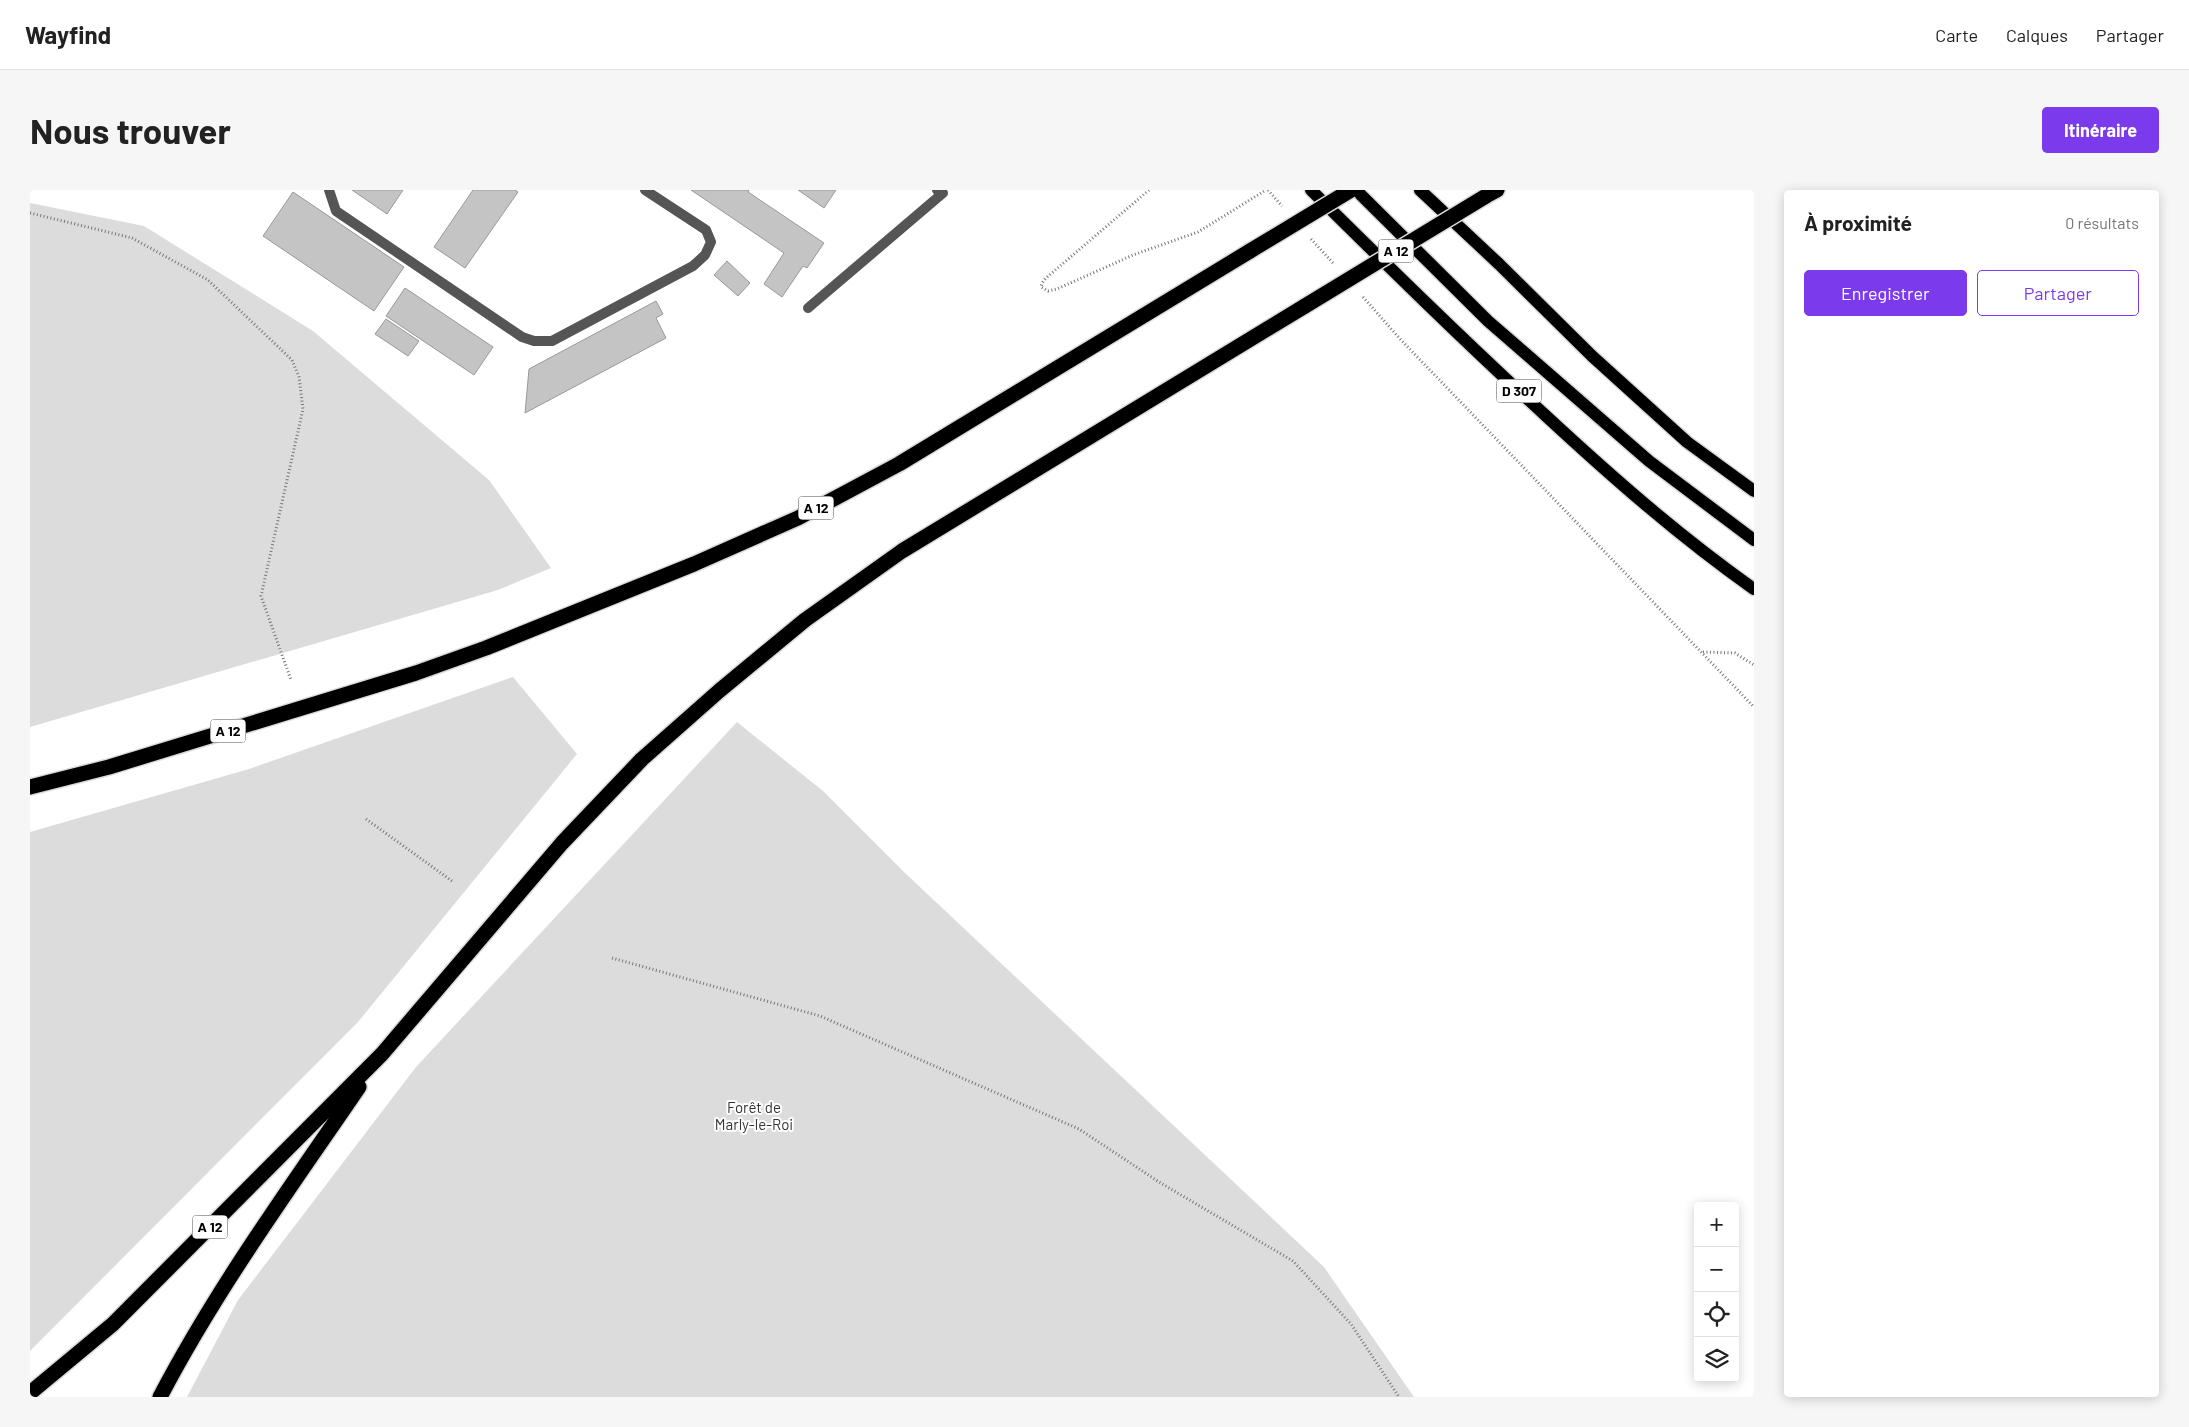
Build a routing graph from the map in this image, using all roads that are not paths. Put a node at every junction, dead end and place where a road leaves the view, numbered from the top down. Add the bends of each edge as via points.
1 (329, 190) edge
2 (645, 190) edge
3 (937, 190) edge
4 (1311, 190) edge
5 (1351, 190) edge
6 (1356, 190) edge
7 (1420, 190) edge
8 (1491, 193) edge
9 (808, 308) dead end
10 (1754, 491) edge
11 (1754, 540) edge
12 (1740, 579) junction
13 (1754, 589) edge
14 (1754, 594) edge
15 (30, 787) edge
16 (382, 1054) junction
17 (30, 1393) edge
18 (160, 1397) edge

1 - 2 lane via 336,211 522,337 552,341 693,266 705,256 711,242 706,230
3 - 9 lane via 943,194
4 - 12 main road, D 307 via 1467,344 1621,485
5 - 15 highway, A 12, bridge via 899,464 798,518 694,564 416,674 109,767
6 - 11 main road, D 307 via 1488,320 1649,461
7 - 10 main road via 1592,356 1687,442
8 - 16 highway, A 12, bridge via 902,551 805,620 642,759 562,843
12 - 13 main road, D 307
12 - 14 main road
16 - 17 highway, A 12 via 113,1324
16 - 18 highway via 227,1282

